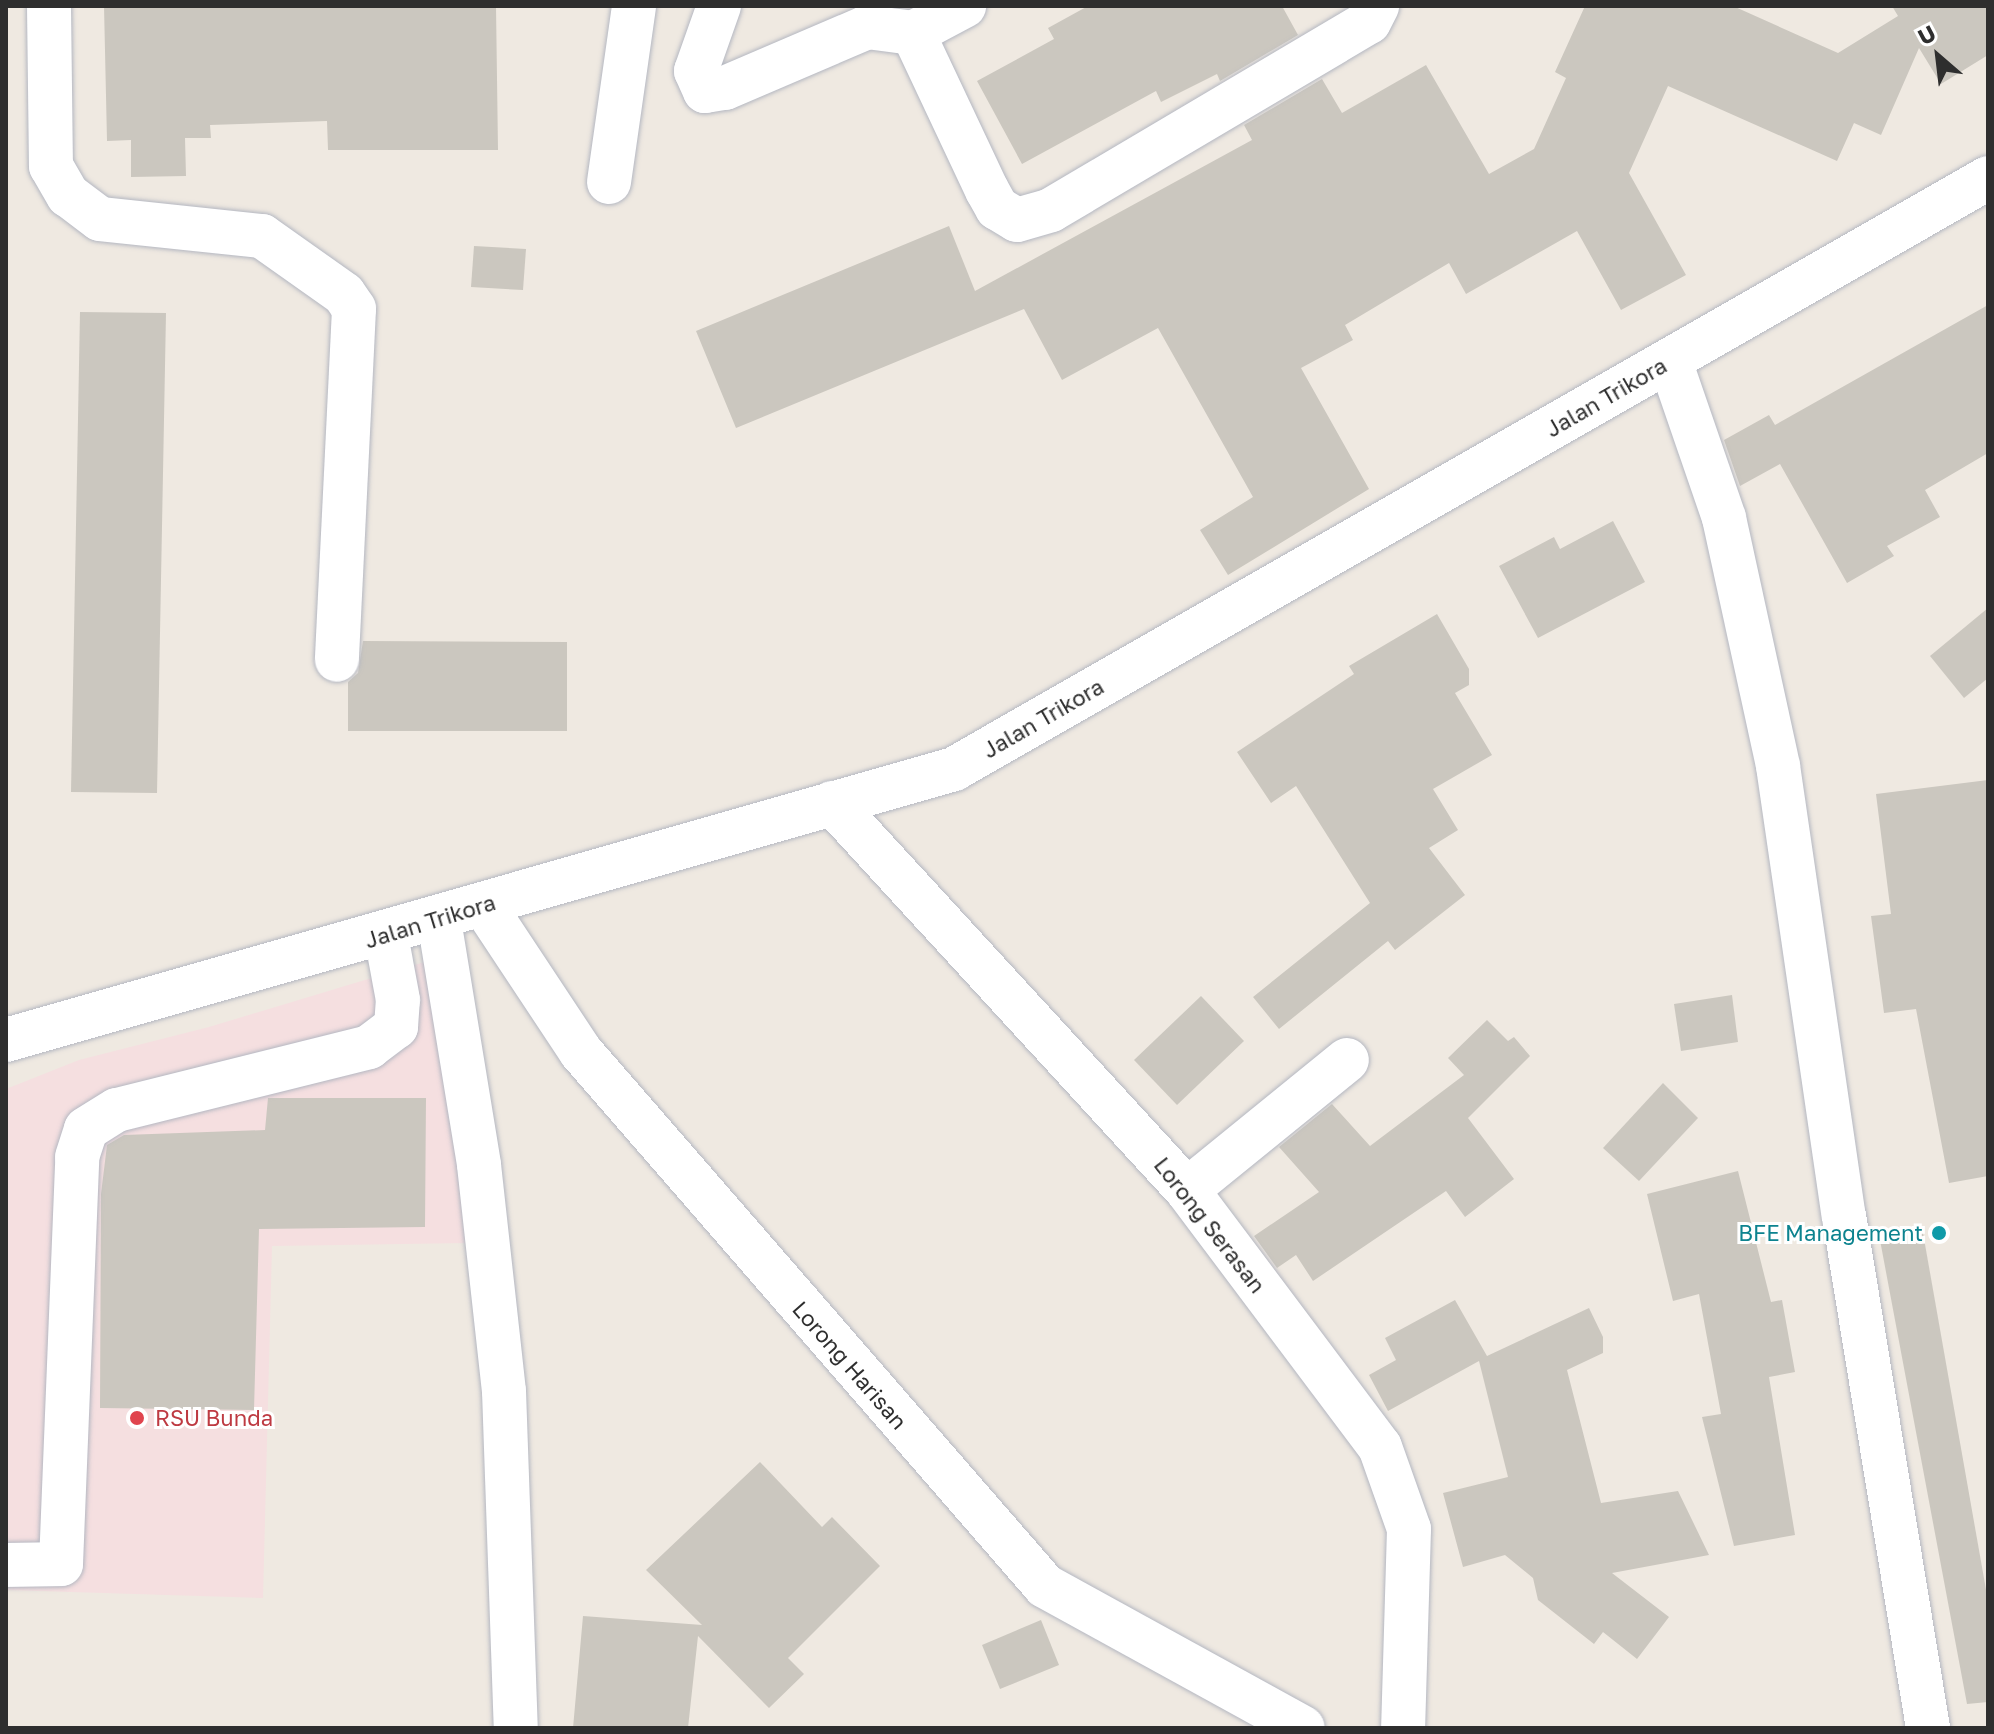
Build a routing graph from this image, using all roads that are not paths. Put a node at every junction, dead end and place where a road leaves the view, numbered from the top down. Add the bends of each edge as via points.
1 (49, 6) edge
2 (634, 6) edge
3 (719, 6) edge
4 (964, 6) edge
5 (1377, 6) edge
6 (913, 33) junction
7 (1988, 178) edge
8 (609, 182) dead end
9 (1670, 361) junction
10 (337, 660) dead end
11 (832, 803) junction
12 (483, 904) junction
13 (439, 920) junction
14 (386, 935) junction
15 (6, 1040) edge
16 (1347, 1060) dead end
17 (1187, 1190) junction
18 (6, 1565) edge
19 (516, 1728) edge
20 (1303, 1728) edge
21 (1403, 1728) edge
22 (1928, 1728) edge

1 - 10 street via 51,166 68,195 100,219 262,236 344,294 354,309
2 - 8 street
3 - 6 street via 696,71 705,91 725,88 867,27
4 - 6 street
5 - 6 street via 1369,22 1051,210 1017,220 997,208
7 - 9 street, Jalan Trikora
9 - 11 street, Jalan Trikora via 954,769
9 - 22 street via 1724,518 1778,766 1844,1216
11 - 12 street, Jalan Trikora
11 - 17 street, Lorong Serasan
12 - 13 street, Jalan Trikora
12 - 20 street, Lorong Harisan via 581,1052 1045,1586
13 - 14 street, Jalan Trikora
13 - 19 street via 479,1165 504,1391
14 - 15 street, Jalan Trikora
14 - 18 street via 398,1000 396,1027 369,1047 117,1110 86,1129 77,1157 61,1564
16 - 17 street
17 - 21 street, Lorong Serasan via 1380,1447 1409,1529

